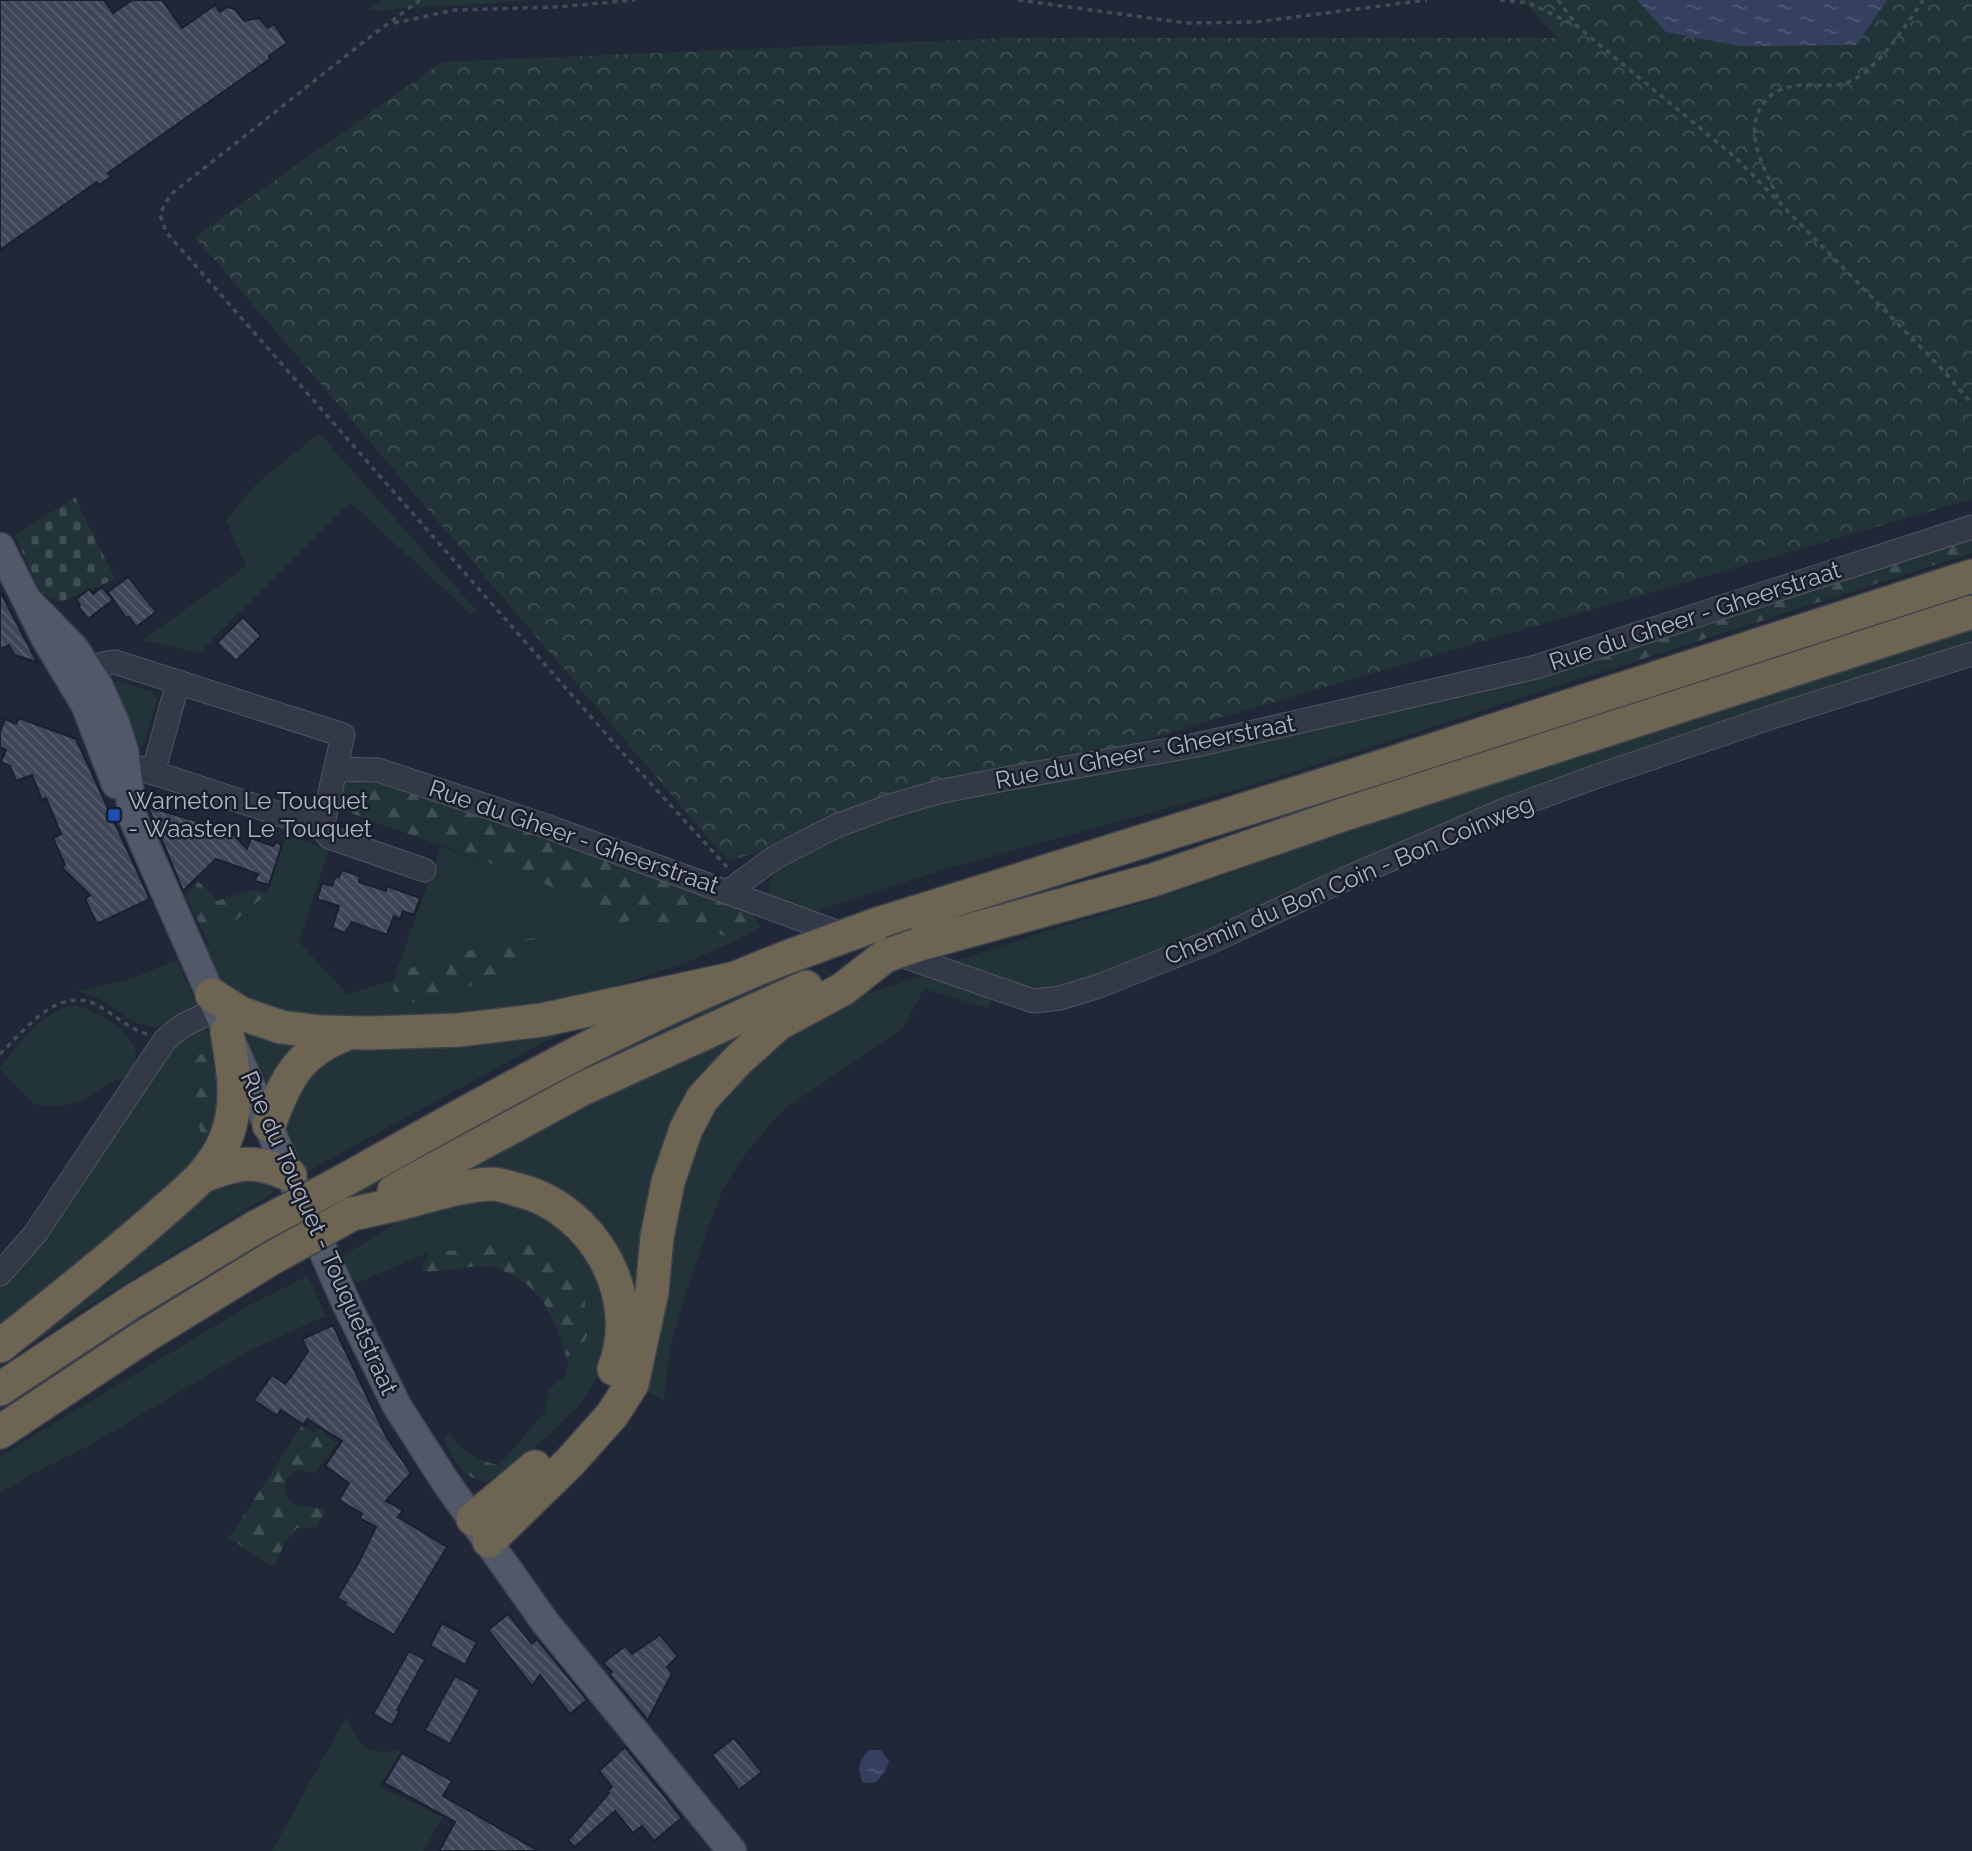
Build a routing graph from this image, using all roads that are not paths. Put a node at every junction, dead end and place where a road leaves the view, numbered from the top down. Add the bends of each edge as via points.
1 (1972, 527) edge
2 (0, 547) edge
3 (1972, 576) edge
4 (1972, 612) edge
5 (1972, 654) edge
6 (83, 679) junction
7 (178, 682) junction
8 (140, 769) junction
9 (336, 769) junction
10 (129, 811) junction
11 (321, 828) junction
12 (424, 870) dead end
13 (735, 887) junction
14 (732, 979) junction
15 (831, 985) junction
16 (218, 1012) junction
17 (349, 1033) junction
18 (269, 1125) junction
19 (290, 1175) junction
20 (203, 1176) junction
21 (352, 1214) junction
22 (0, 1274) edge
23 (0, 1346) edge
24 (0, 1389) edge
25 (0, 1432) edge
26 (481, 1530) junction
27 (732, 1851) edge

1 - 13 street, Rue du Gheer - Gheerstraat via 1535,667 1211,742 938,792 836,826 774,858
2 - 6 main road, Rue du Touquet - Touquetstraat via 46,639
3 - 14 highway, bridge via 875,925
4 - 15 highway, bridge via 1153,880 917,945 885,956
5 - 13 street, Chemin du Bon Coin - Bon Coinweg via 1502,811 1210,942 1059,998 1033,1001 787,915
6 - 7 street via 105,663 115,662
6 - 8 main road, Rue du Touquet - Touquetstraat
6 - 10 main road, Rue du Touquet - Touquetstraat
7 - 8 street
7 - 9 street via 343,734
8 - 10 main road, Rue du Touquet - Touquetstraat
8 - 11 street
9 - 11 street
9 - 13 street, Rue du Gheer - Gheerstraat via 378,770
10 - 16 main road, Rue du Touquet - Touquetstraat
11 - 12 street via 329,837
14 - 17 highway via 542,1020 458,1030
14 - 24 highway, bridge via 610,1035 256,1227
15 - 21 highway via 582,1090
15 - 26 highway via 737,1060 702,1099 686,1129 667,1182 652,1292 632,1384 612,1415 569,1462
16 - 17 highway via 240,1013 298,1029
16 - 18 main road, Rue du Touquet - Touquetstraat
16 - 20 highway via 233,1072 235,1103 227,1137
16 - 22 street via 182,1026 165,1040 35,1234
17 - 18 highway via 315,1049 296,1066
18 - 19 main road, Rue du Touquet - Touquetstraat
19 - 20 highway via 268,1165 246,1163
19 - 26 main road, Rue du Touquet - Touquetstraat via 397,1406
20 - 23 highway
21 - 25 highway, bridge via 272,1258
21 - 26 highway via 452,1189 494,1184 536,1194 568,1213 594,1239 612,1272 623,1332 606,1390 566,1438 519,1482
26 - 27 main road, Rue du Touquet - Touquetstraat via 545,1622

